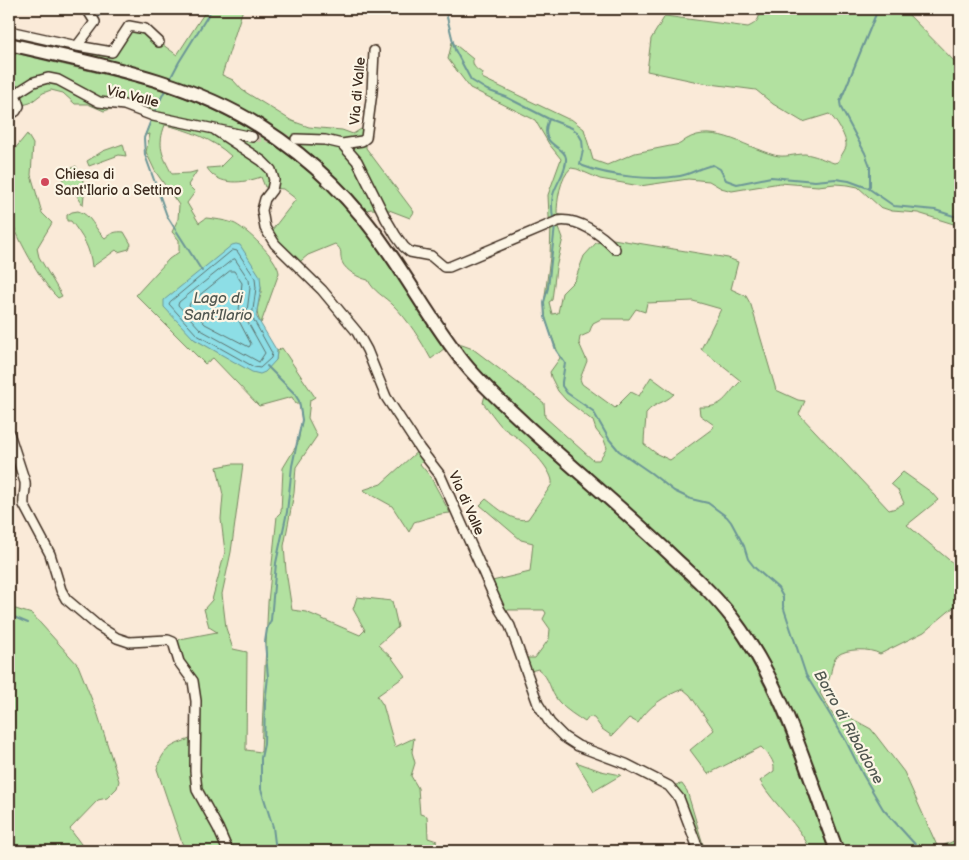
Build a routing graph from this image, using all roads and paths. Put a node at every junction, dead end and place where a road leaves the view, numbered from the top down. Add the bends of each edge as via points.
1 (87, 9) edge
2 (9, 31) edge
3 (159, 42) dead end
4 (9, 44) edge
5 (77, 46) junction
6 (9, 51) edge
7 (374, 51) dead end
8 (9, 85) edge
9 (15, 94) junction
10 (9, 115) edge
11 (215, 130) junction
12 (252, 137) tunnel mouth
13 (296, 139) tunnel mouth
14 (342, 144) junction
15 (615, 249) dead end
16 (9, 433) edge
17 (228, 851) edge
18 (699, 851) edge
19 (829, 851) edge
20 (837, 851) edge

1 - 5 street via 95,22
2 - 5 street
3 - 5 street via 145,29 130,26 112,52
4 - 20 highway via 152,79 212,101 242,115 283,141 327,178 366,221 474,374 691,573 733,620 775,690
6 - 19 highway via 151,86 198,103 257,133 321,183 360,224 469,379 685,577 728,625 770,698
7 - 14 street, Via di Valle via 366,138
8 - 9 street
9 - 10 street via 19,106
9 - 11 street, Via Valle via 34,82 48,78 99,102
11 - 12 street, Via Valle
11 - 18 street, Via di Valle via 262,160 271,170 272,190 262,210 265,228 275,244 322,290 357,332 386,397 440,475 510,626 538,704 550,723 578,746 626,764 669,786 679,798
13 - 14 street, Via di Valle
14 - 15 street, Via di Valle via 357,161 404,247 410,252 431,256 444,267 449,268 567,220 582,225
16 - 17 street via 25,482 24,505 50,554 60,590 66,599 118,638 129,642 173,642 180,662 193,681 197,790

